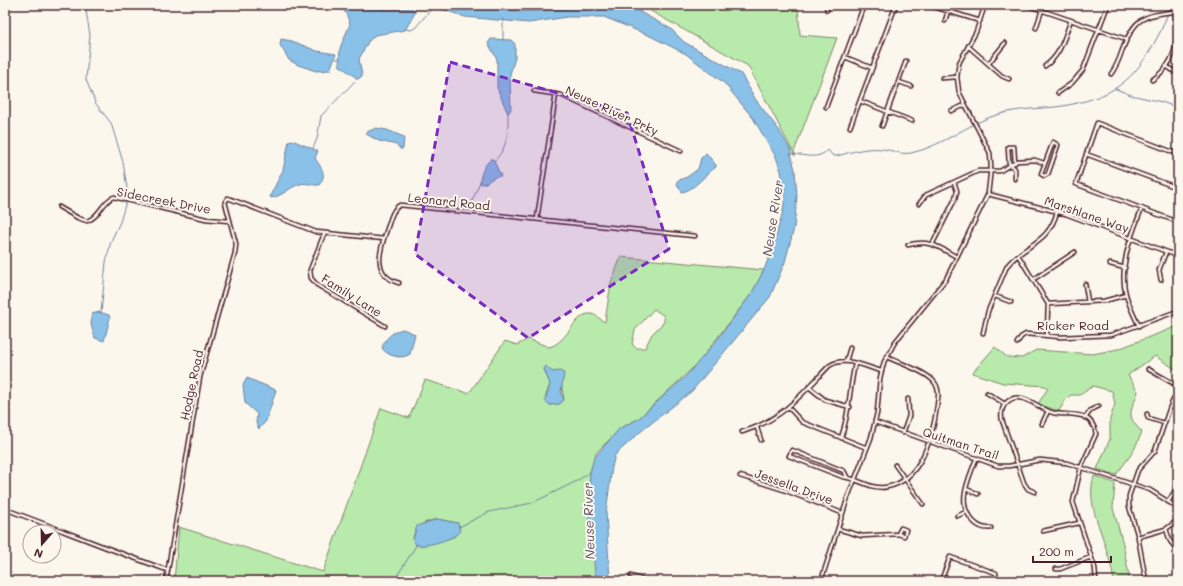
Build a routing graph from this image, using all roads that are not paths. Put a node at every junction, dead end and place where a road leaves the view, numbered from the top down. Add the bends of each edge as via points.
1 (826, 5) edge
2 (864, 5) edge
3 (896, 5) edge
4 (928, 5) edge
5 (985, 5) edge
6 (1026, 5) edge
7 (1108, 5) edge
8 (1174, 5) edge
9 (826, 10) dead end
10 (1042, 10) junction
11 (948, 11) junction
12 (1176, 11) edge
13 (1071, 20) junction
14 (945, 21) dead end
15 (980, 21) junction
16 (1036, 28) dead end
17 (1099, 29) junction
18 (1126, 39) junction
19 (1005, 43) dead end
20 (968, 46) junction
21 (845, 58) junction
22 (906, 61) dead end
23 (989, 63) junction
24 (1045, 66) dead end
25 (1166, 66) junction
26 (872, 68) junction
27 (1111, 74) dead end
28 (1178, 74) edge
29 (957, 77) junction
30 (942, 78) dead end
31 (1009, 79) dead end
32 (1152, 80) dead end
33 (899, 82) junction
34 (911, 86) dead end
35 (534, 91) dead end
36 (1058, 93) dead end
37 (556, 94) junction
38 (860, 101) junction
39 (965, 104) junction
40 (826, 107) dead end
41 (951, 111) dead end
42 (888, 112) junction
43 (912, 121) dead end
44 (882, 126) dead end
45 (850, 127) dead end
46 (681, 152) dead end
47 (1086, 154) junction
48 (1178, 154) edge
49 (1015, 163) junction
50 (1044, 163) junction
51 (1012, 165) junction
52 (991, 171) junction
53 (1015, 179) dead end
54 (954, 182) junction
55 (1178, 188) edge
56 (988, 194) junction
57 (919, 204) dead end
58 (59, 207) dead end
59 (1142, 208) junction
60 (1057, 212) junction
61 (537, 219) junction
62 (230, 221) junction
63 (1178, 222) edge
64 (324, 234) junction
65 (695, 236) dead end
66 (384, 239) junction
67 (1130, 239) junction
68 (908, 245) dead end
69 (932, 245) junction
70 (1075, 252) dead end
71 (1166, 252) junction
72 (1018, 255) junction
73 (1178, 256) edge
74 (957, 257) junction
75 (1110, 264) dead end
76 (1125, 268) junction
77 (1034, 280) junction
78 (1161, 280) dead end
79 (399, 283) dead end
80 (1085, 284) dead end
81 (1126, 295) junction
82 (995, 296) junction
83 (1011, 302) dead end
84 (1088, 302) junction
85 (1048, 304) junction
86 (1178, 311) edge
87 (385, 326) dead end
88 (1139, 326) junction
89 (983, 333) dead end
90 (1047, 335) junction
91 (1017, 344) dead end
92 (850, 348) dead end
93 (887, 357) junction
94 (846, 361) junction
95 (855, 364) junction
96 (1148, 369) dead end
97 (881, 371) junction
98 (1178, 386) edge
99 (809, 387) junction
100 (1178, 390) edge
101 (987, 393) dead end
102 (908, 399) dead end
103 (1005, 404) junction
104 (1099, 406) dead end
105 (850, 407) junction
106 (789, 408) junction
107 (1048, 411) junction
108 (1147, 414) dead end
109 (1085, 418) junction
110 (875, 422) junction
111 (1164, 423) junction
112 (1042, 424) dead end
113 (757, 428) junction
114 (742, 432) dead end
115 (903, 433) junction
116 (841, 438) junction
117 (761, 440) dead end
118 (929, 443) junction
119 (867, 448) junction
120 (976, 459) junction
121 (895, 464) dead end
122 (1017, 464) junction
123 (1081, 467) junction
124 (740, 476) dead end
125 (847, 477) junction
126 (904, 479) junction
127 (854, 480) junction
128 (1133, 484) junction
129 (1178, 486) edge
130 (966, 489) junction
131 (1035, 492) dead end
132 (978, 494) dead end
133 (1168, 502) junction
134 (923, 504) dead end
135 (1178, 508) edge
136 (5, 509) edge
137 (966, 512) junction
138 (842, 513) junction
139 (957, 516) dead end
140 (1178, 520) edge
141 (1079, 523) junction
142 (991, 528) dead end
143 (838, 529) junction
144 (1166, 529) junction
145 (1043, 531) dead end
146 (898, 534) junction
147 (1138, 537) junction
148 (1178, 551) edge
149 (1091, 557) junction
150 (1056, 569) dead end
151 (168, 570) junction
152 (631, 576) dead end
153 (166, 581) edge
154 (646, 581) edge
155 (821, 581) edge
156 (941, 581) edge
157 (996, 581) edge
158 (1096, 581) edge
159 (1146, 581) edge

1 - 9 street
2 - 21 street
3 - 26 street
4 - 11 street
5 - 15 street
6 - 10 street
7 - 17 street
8 - 12 street
10 - 13 street
10 - 16 street
11 - 14 street
11 - 15 street
12 - 18 street via 1145,18 1134,25
12 - 25 street via 1177,43
13 - 17 street
13 - 24 street via 1060,51
15 - 20 street
17 - 18 street
17 - 36 street via 1083,70 1072,83
18 - 27 street
19 - 23 street
20 - 23 street
20 - 29 street via 959,63
21 - 26 street
21 - 40 street
22 - 33 street
23 - 31 street via 1002,76
25 - 28 street
25 - 32 street
26 - 38 street
29 - 30 street
29 - 39 street via 959,92
33 - 34 street
33 - 42 street
35 - 37 street, Neuse River Prky
37 - 46 street, Neuse River Prky
37 - 61 street
38 - 42 street
38 - 45 street
39 - 41 street
39 - 52 street via 988,148
42 - 43 street
42 - 44 street
47 - 48 street via 1097,123
47 - 55 street
47 - 59 street via 1076,184
49 - 50 street via 1035,160
49 - 51 street
49 - 51 street via 1014,147 1008,147 1009,163
50 - 50 street via 1052,144 1057,143 1046,176 1041,174
51 - 52 street via 1000,171
51 - 53 street via 1015,169
52 - 54 street via 978,171
52 - 56 street
54 - 57 street via 926,195
54 - 69 street via 957,191 955,199
56 - 60 street, Marshlane Way
56 - 74 street
58 - 62 street, Sidecreek Drive via 87,221 96,215 108,199 114,197 206,219
59 - 63 street
59 - 67 street
60 - 67 street, Marshlane Way
60 - 72 street via 1053,225 1046,235
61 - 65 street, Leonard Road
61 - 66 street, Leonard Road via 400,205 393,211
62 - 64 street, Hodge Road via 225,202 228,198
62 - 151 street, Hodge Road via 236,244 235,253 200,377
64 - 66 street
64 - 87 street, Family Lane via 310,270 311,278 317,285
66 - 79 street, Leonard Road via 380,254 382,269 392,281
67 - 71 street, Marshlane Way
67 - 76 street
68 - 69 street via 920,242
69 - 74 street
70 - 77 street
71 - 73 street, Marshlane Way
71 - 78 street via 1159,270
72 - 77 street
72 - 82 street via 1007,266
74 - 93 street via 942,284 895,342
75 - 76 street
76 - 81 street
77 - 85 street
80 - 84 street
81 - 84 street
81 - 88 street
82 - 83 street
82 - 89 street
84 - 85 street
85 - 90 street
86 - 88 street, Ricker Road
88 - 90 street, Ricker Road via 1122,333 1098,337
90 - 91 street, Ricker Road via 1026,334
92 - 94 street
93 - 97 street
93 - 118 street via 926,375 936,384 938,395
94 - 95 street
94 - 99 street via 832,364
95 - 97 street
95 - 105 street via 851,378
96 - 98 street
97 - 110 street
99 - 105 street via 825,400
99 - 106 street
100 - 111 street
101 - 103 street
102 - 115 street via 908,416
103 - 107 street via 1014,398 1023,398
103 - 122 street via 1001,412 1002,420
104 - 109 street via 1091,410
105 - 116 street
106 - 113 street
106 - 116 street via 802,422
107 - 109 street
107 - 112 street
108 - 111 street via 1148,418
109 - 123 street via 1093,424 1096,434
110 - 115 street, Quitman Trail
110 - 119 street
111 - 128 street via 1155,451 1138,470
113 - 114 street
113 - 117 street
115 - 118 street, Quitman Trail
116 - 119 street
118 - 120 street, Quitman Trail
118 - 126 street via 918,464
119 - 127 street
120 - 122 street, Quitman Trail via 998,466
120 - 130 street
121 - 126 street
122 - 123 street, Quitman Trail via 1051,460
122 - 131 street via 1026,487
123 - 128 street, Quitman Trail
123 - 141 street via 1073,502
124 - 138 street, Jessella Drive
125 - 125 street via 844,471 792,450 789,456
125 - 127 street
126 - 127 street via 881,488
126 - 134 street
127 - 138 street
128 - 133 street, Quitman Trail via 1156,493
128 - 147 street via 1129,506
129 - 133 street
130 - 132 street
130 - 137 street
133 - 135 street, Quitman Trail
136 - 151 street
137 - 139 street
137 - 142 street via 981,527
138 - 143 street
140 - 144 street
141 - 145 street
141 - 149 street
143 - 146 street via 862,536
143 - 155 street
144 - 147 street
144 - 148 street via 1170,541
146 - 146 street via 904,536 906,530 899,529
147 - 159 street
149 - 150 street
149 - 158 street
151 - 153 street, Hodge Road
152 - 154 street
156 - 157 street via 950,557 996,573

